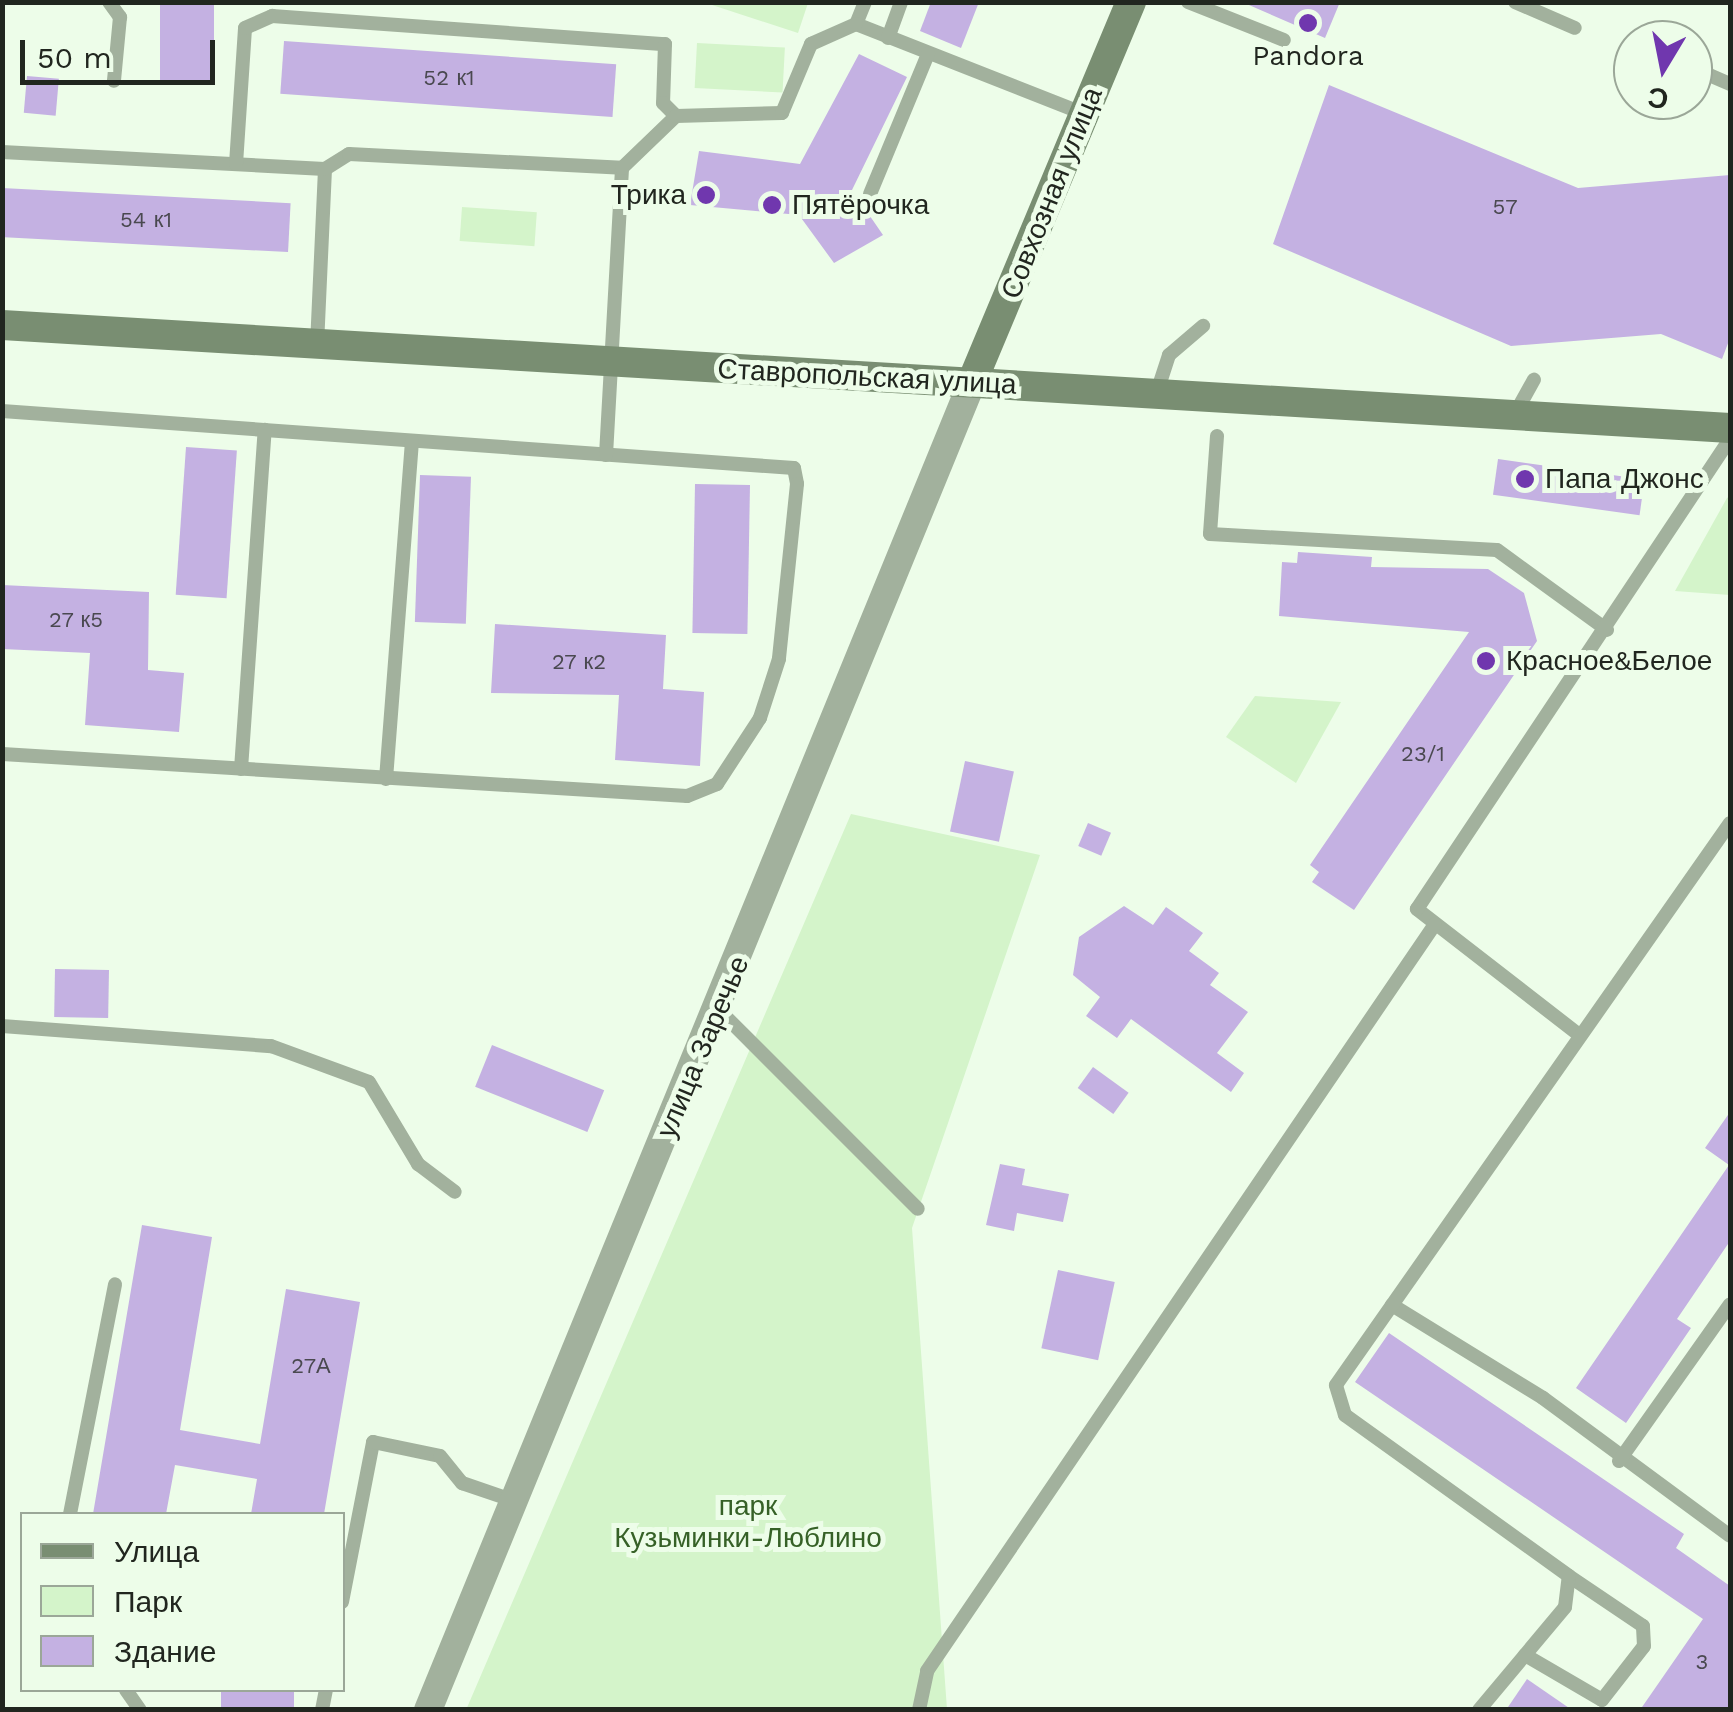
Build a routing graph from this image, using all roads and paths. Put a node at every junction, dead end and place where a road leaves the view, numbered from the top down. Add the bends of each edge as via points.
1 (110, 2) edge
2 (865, 2) edge
3 (901, 2) edge
4 (1131, 2) edge
5 (1188, 2) edge
6 (1515, 2) edge
7 (856, 24) junction
8 (1575, 28) dead end
9 (888, 38) junction
10 (1284, 40) dead end
11 (928, 54) junction
12 (114, 81) dead end
13 (1082, 113) junction
14 (676, 116) junction
15 (2, 152) edge
16 (236, 164) junction
17 (325, 168) junction
18 (622, 168) junction
19 (870, 194) dead end
20 (2, 326) edge
21 (1203, 326) dead end
22 (317, 344) junction
23 (617, 362) junction
24 (1534, 380) dead end
25 (972, 382) junction
26 (1156, 396) junction
27 (2, 411) edge
28 (1516, 412) junction
29 (1730, 428) edge
30 (265, 430) junction
31 (1217, 436) dead end
32 (1730, 439) edge
33 (412, 440) junction
34 (606, 455) junction
35 (1606, 630) junction
36 (2, 754) edge
37 (241, 769) junction
38 (386, 778) junction
39 (1730, 823) edge
40 (1435, 924) junction
41 (719, 1010) junction
42 (2, 1026) edge
43 (1578, 1034) junction
44 (455, 1192) dead end
45 (918, 1209) dead end
46 (114, 1284) dead end
47 (1730, 1304) edge
48 (1392, 1305) junction
49 (1618, 1461) junction
50 (515, 1501) junction
51 (70, 1512) edge
52 (1730, 1536) edge
53 (1569, 1576) junction
54 (345, 1587) edge
55 (1525, 1655) junction
56 (428, 1710) edge
57 (919, 1710) edge
58 (1479, 1710) edge

1 - 12 lane via 120,16
2 - 7 lane
3 - 9 lane
4 - 13 main road, Совхозная улица
5 - 10 lane
6 - 8 lane
7 - 9 lane
7 - 14 lane via 811,44 782,112
9 - 11 lane
11 - 13 lane
11 - 19 lane
13 - 25 main road, Совхозная улица
14 - 16 lane via 663,103 665,44 272,16 245,28
14 - 18 lane
15 - 16 lane
16 - 17 lane
17 - 18 lane via 348,154
17 - 22 lane
18 - 23 lane
20 - 22 main road, Ставропольская улица
21 - 26 lane via 1169,354
22 - 23 main road, Ставропольская улица
23 - 25 main road, Ставропольская улица
23 - 34 lane
24 - 28 lane
25 - 26 main road, Ставропольская улица
25 - 41 street, улица Заречье
26 - 28 main road, Ставропольская улица
27 - 30 lane
28 - 29 main road, Ставропольская улица
30 - 33 lane
30 - 37 lane
31 - 35 lane via 1210,534 1497,550
32 - 35 lane
33 - 34 lane
33 - 38 lane
34 - 38 lane via 794,468 780,659 760,718 717,784 686,796
35 - 40 lane via 1417,910
36 - 37 lane
37 - 38 lane
39 - 43 lane
40 - 43 lane
40 - 57 lane via 927,1671
41 - 45 lane
41 - 50 street, улица Заречье
42 - 44 lane via 271,1046 370,1082 418,1164
43 - 48 lane
46 - 51 lane
47 - 49 lane
48 - 49 lane via 1543,1398
48 - 53 lane via 1340,1372 1336,1400 1346,1415
49 - 52 lane
50 - 54 lane via 462,1483 440,1456 373,1442
50 - 56 street, улица Заречье
53 - 55 lane via 1565,1607
53 - 55 lane via 1643,1626 1644,1646 1602,1700
55 - 58 lane

